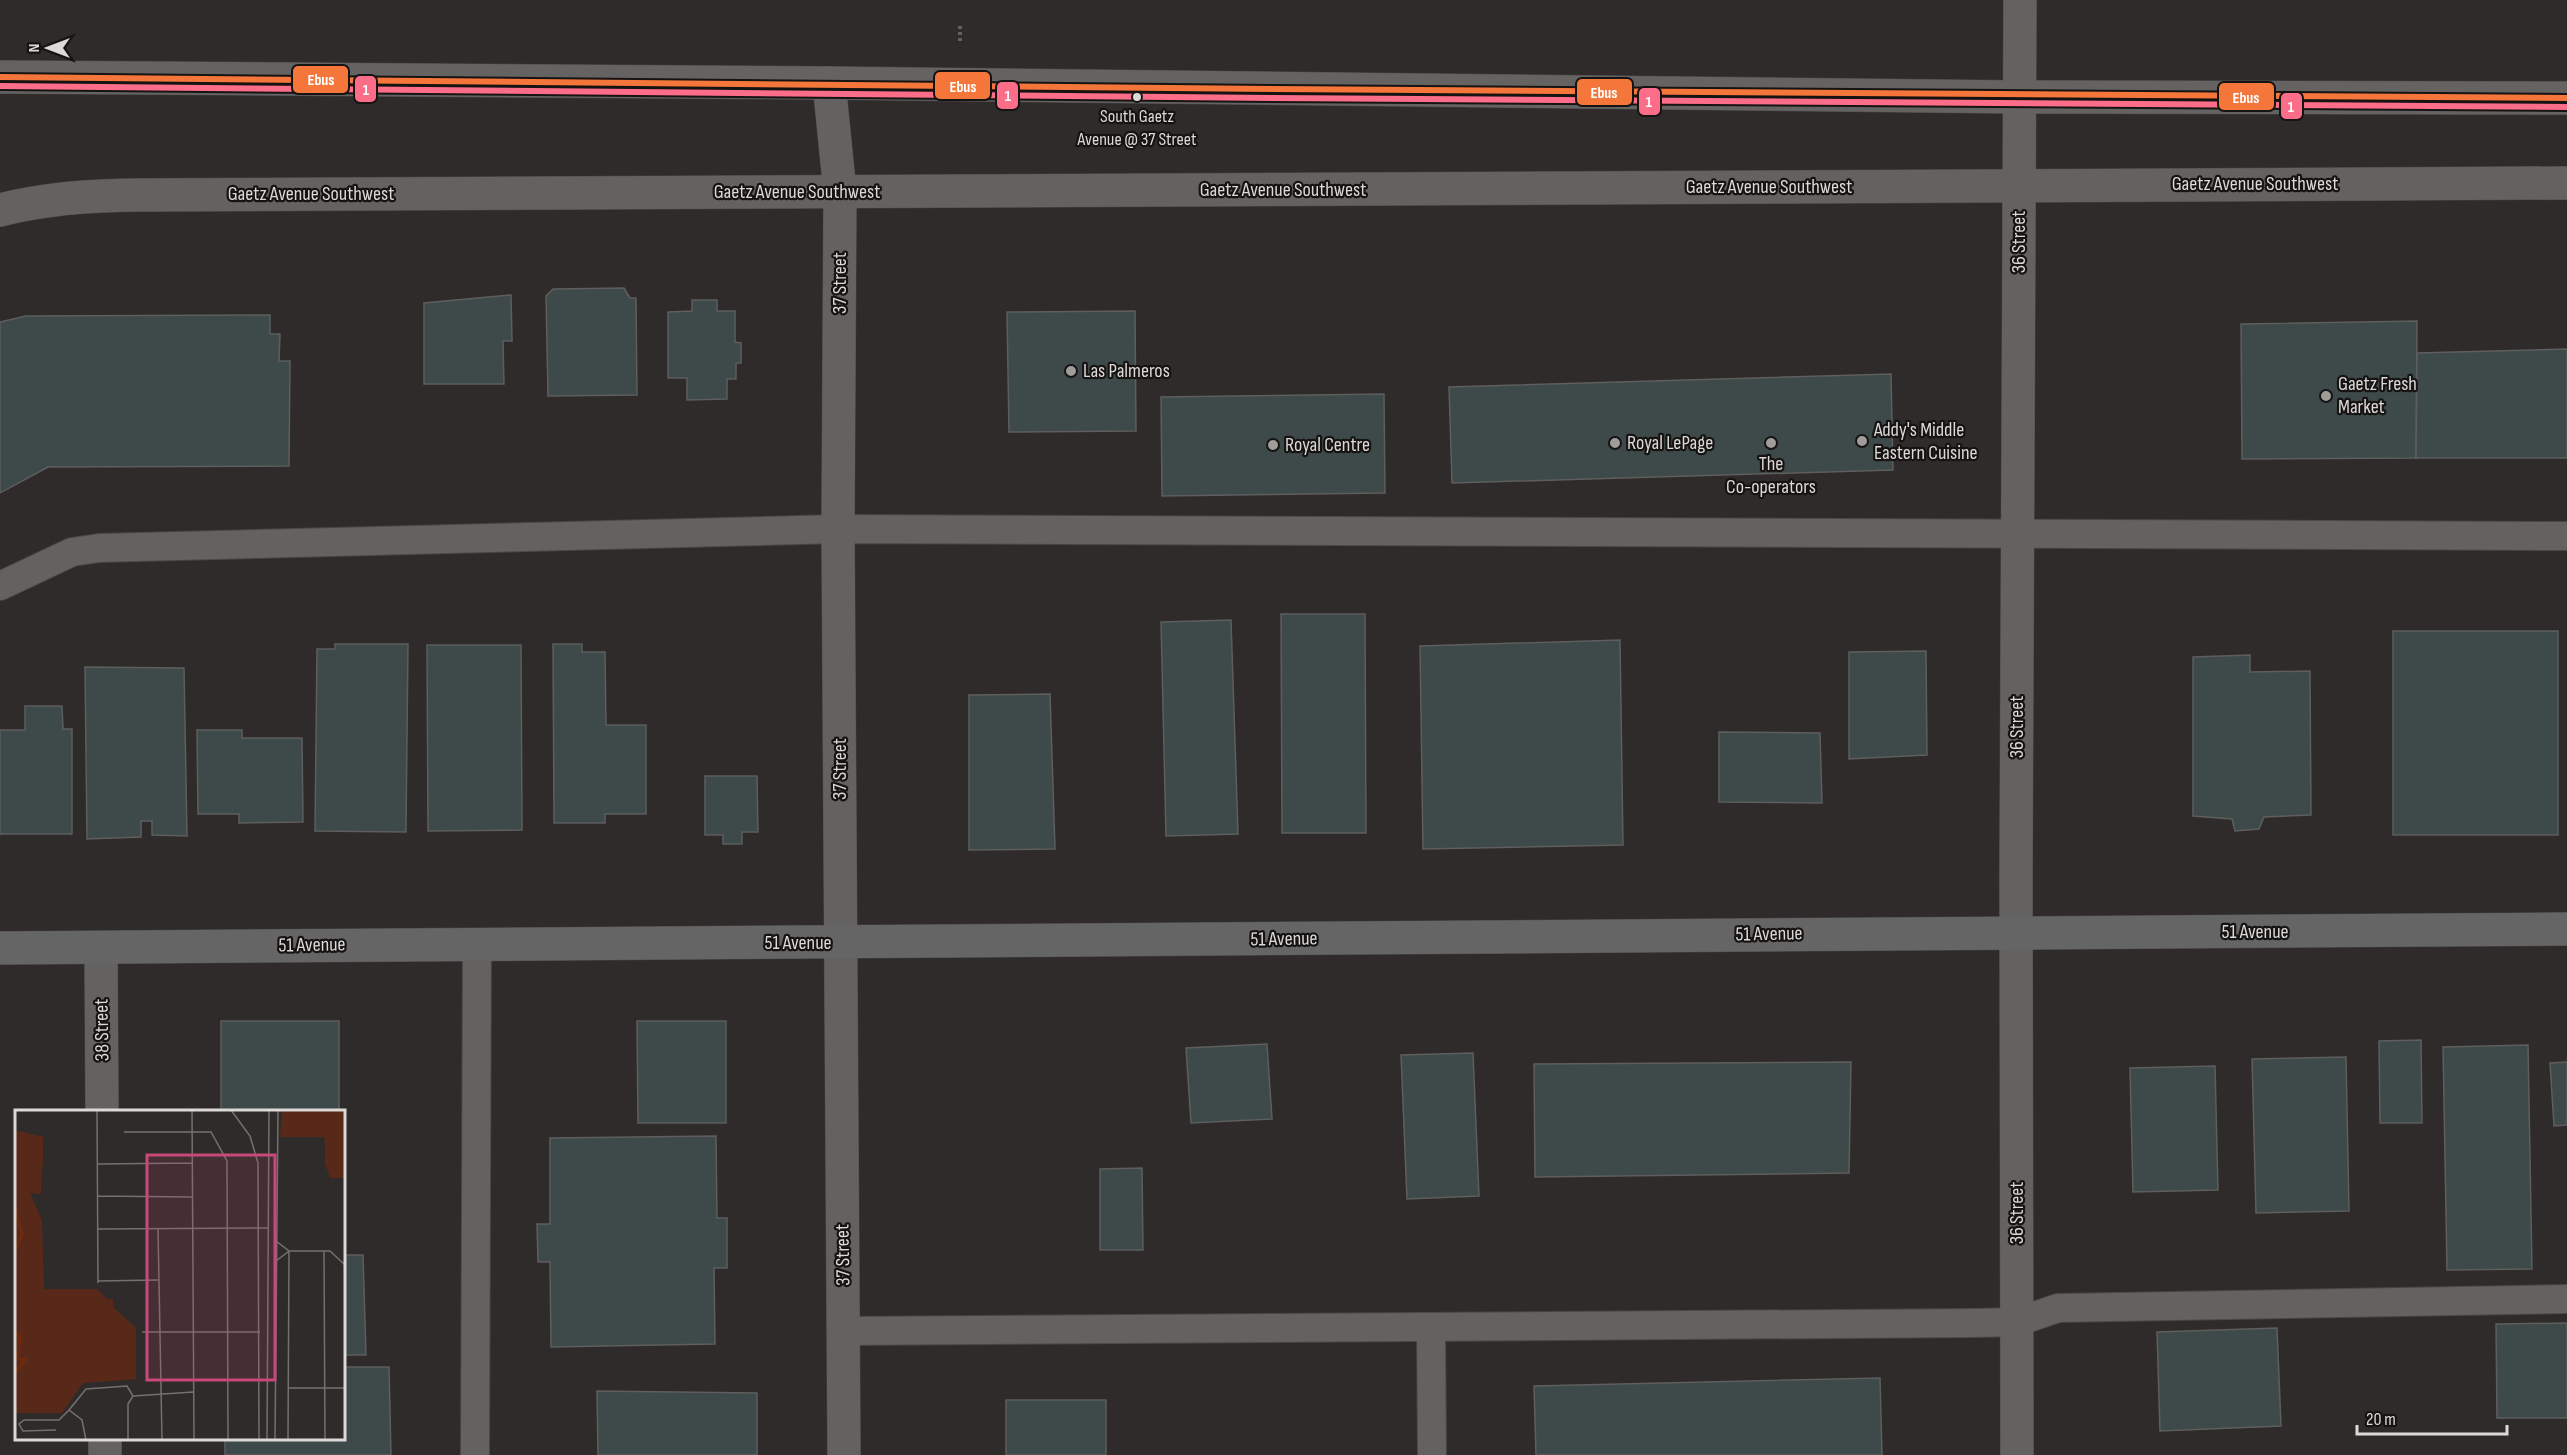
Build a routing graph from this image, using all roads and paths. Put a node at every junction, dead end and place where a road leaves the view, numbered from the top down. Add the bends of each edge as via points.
1 (2020, 0) edge
2 (0, 77) edge
3 (829, 83) junction
4 (2019, 97) junction
5 (2567, 98) edge
6 (2567, 183) edge
7 (2019, 186) junction
8 (840, 192) junction
9 (0, 210) edge
10 (838, 529) junction
11 (2018, 534) junction
12 (2567, 536) edge
13 (0, 586) edge
14 (2567, 929) edge
15 (2016, 932) junction
16 (840, 943) junction
17 (477, 944) junction
18 (0, 948) edge
19 (101, 948) junction
20 (102, 1110) edge
21 (2567, 1299) edge
22 (2017, 1322) junction
23 (1431, 1327) junction
24 (844, 1331) junction
25 (475, 1455) edge
26 (844, 1455) edge
27 (1432, 1455) edge
28 (2017, 1455) edge

1 - 4 street, 36 Street
2 - 3 main road
3 - 4 main road
3 - 8 street, 37 Street
4 - 5 main road
4 - 7 street, 36 Street
6 - 7 street, Gaetz Avenue Southwest
7 - 8 street, Gaetz Avenue Southwest
7 - 11 street, 36 Street
8 - 9 street, Gaetz Avenue Southwest via 96,195
8 - 10 street, 37 Street
10 - 11 lane
10 - 13 lane via 99,548 72,552
10 - 16 street, 37 Street
11 - 12 lane
11 - 15 street, 36 Street
14 - 15 street, 51 Avenue
15 - 16 street, 51 Avenue
15 - 22 street, 36 Street
16 - 17 street, 51 Avenue
16 - 24 street, 37 Street
17 - 19 street, 51 Avenue
17 - 25 lane
18 - 19 street, 51 Avenue
19 - 20 street, 38 Street
21 - 22 lane via 2058,1308
22 - 23 lane
22 - 28 street, 36 Street
23 - 24 lane
23 - 27 lane
24 - 26 street, 37 Street

